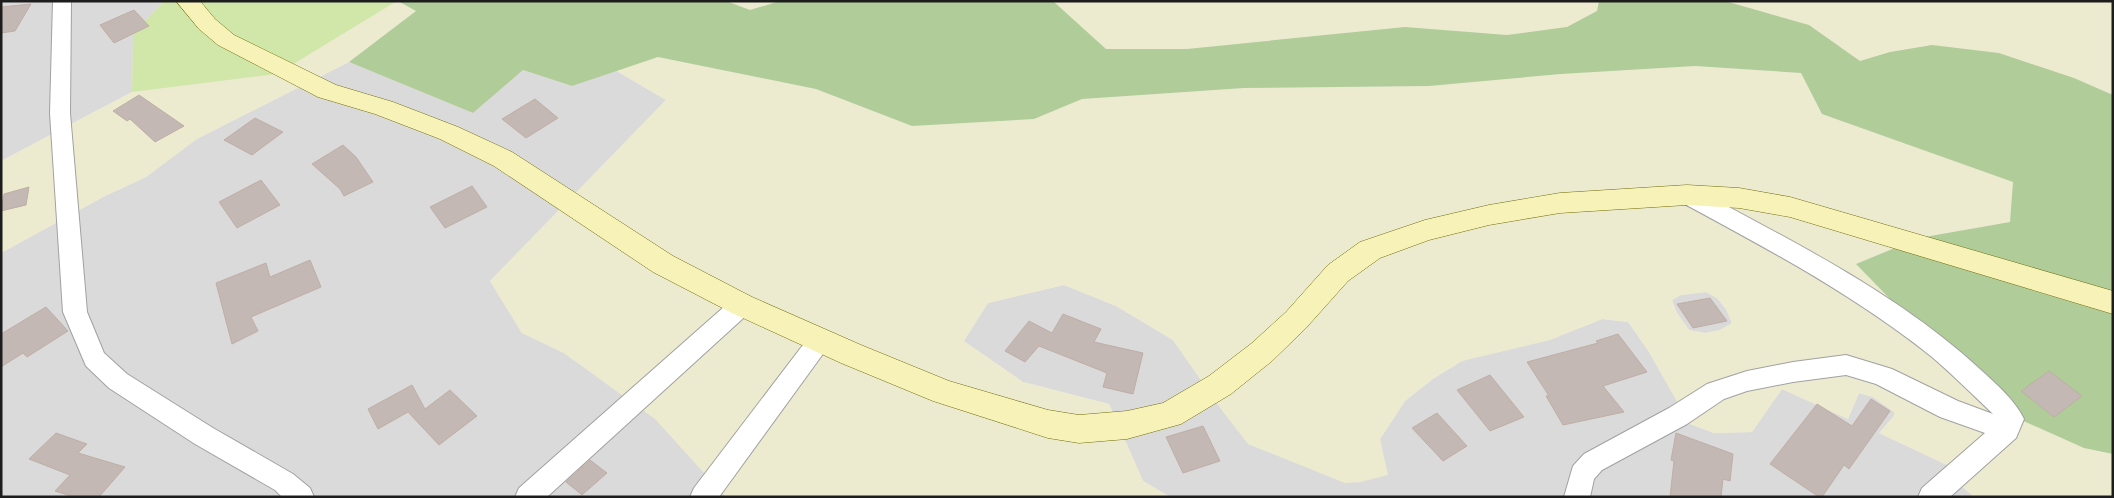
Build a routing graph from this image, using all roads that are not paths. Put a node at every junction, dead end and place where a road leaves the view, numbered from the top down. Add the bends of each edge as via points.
1 (62, 1) edge
2 (188, 1) edge
3 (1687, 195) junction
4 (2113, 303) edge
5 (742, 305) junction
6 (820, 340) junction
7 (2007, 430) junction
8 (301, 497) edge
9 (528, 497) edge
10 (703, 497) edge
11 (1577, 497) edge
12 (1931, 497) edge

1 - 8 street via 60,113 75,312 96,359 118,381 284,482
2 - 5 street via 226,40 327,91 384,108 503,158 664,264
3 - 4 street via 1739,198 1790,207
3 - 6 street via 1560,204 1489,215 1426,230 1370,250 1338,273 1296,320 1220,386 1170,415 1128,425 1079,429 1048,424 944,392
3 - 7 street via 1781,246 1931,343 2007,410 2011,419
5 - 6 street
5 - 9 street
6 - 10 street
7 - 11 street via 1949,409 1883,376 1846,365 1793,372 1746,381 1716,391 1678,416 1612,451 1593,462 1582,474
7 - 12 street

